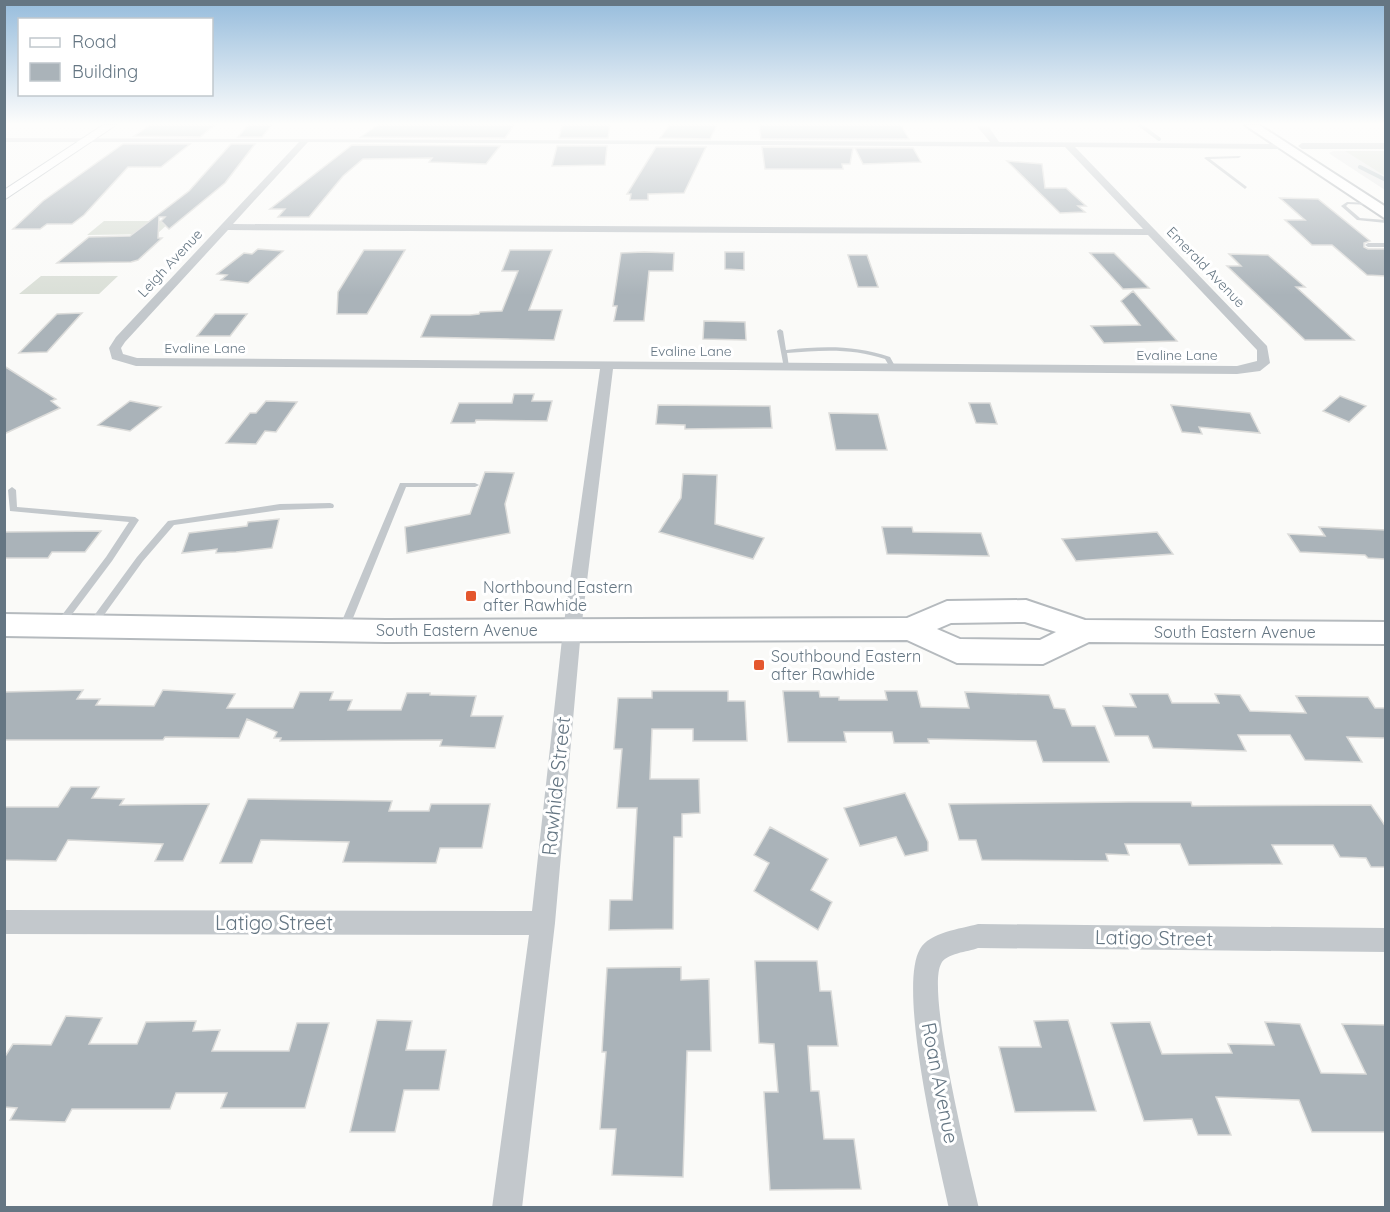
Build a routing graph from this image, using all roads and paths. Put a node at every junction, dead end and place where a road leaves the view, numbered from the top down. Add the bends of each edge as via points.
1 (26, 182) edge
2 (267, 182) edge
3 (1103, 182) edge
4 (1237, 182) edge
5 (1343, 182) edge
6 (1350, 182) edge
7 (1245, 188) dead end
8 (4, 196) edge
9 (1378, 202) edge
10 (1386, 214) edge
11 (1386, 222) edge
12 (224, 227) junction
13 (1151, 232) junction
14 (1368, 245) dead end
15 (1386, 245) edge
16 (780, 331) dead end
17 (783, 352) junction
18 (117, 356) joint
19 (1264, 363) joint
20 (607, 366) junction
21 (786, 367) junction
22 (893, 368) junction
23 (475, 484) dead end
24 (12, 490) dead end
25 (330, 507) dead end
26 (4, 625) edge
27 (59, 626) junction
28 (91, 627) junction
29 (572, 630) junction
30 (910, 630) junction
31 (343, 631) junction
32 (1086, 631) junction
33 (1386, 633) edge
34 (4, 922) edge
35 (543, 923) junction
36 (1386, 940) edge
37 (929, 958) joint
38 (507, 1208) edge
39 (964, 1208) edge

1 - 8 main road
2 - 12 street, Leigh Avenue
3 - 13 street, Emerald Avenue
4 - 7 lane
5 - 9 main road
6 - 9 main road
9 - 10 main road
9 - 11 lane via 1343,206 1359,219
12 - 13 street
12 - 18 street, Leigh Avenue via 120,340 115,348
13 - 19 street, Emerald Avenue via 1263,349
14 - 15 lane
16 - 17 lane
17 - 21 lane
17 - 22 lane via 830,347 868,350 888,358
18 - 20 street, Evaline Lane via 136,362
19 - 22 street, Evaline Lane via 1237,370
20 - 21 street, Evaline Lane
20 - 29 street, Rawhide Street
21 - 22 street, Evaline Lane
23 - 31 lane via 403,485
24 - 27 lane via 13,509 135,520
25 - 28 lane via 280,507 171,523
26 - 27 main road, South Eastern Avenue
27 - 28 main road, South Eastern Avenue
28 - 31 main road, South Eastern Avenue
29 - 30 main road, South Eastern Avenue
29 - 31 main road, South Eastern Avenue
29 - 35 street, Rawhide Street
30 - 32 main road, South Eastern Avenue via 947,612 1026,611
30 - 32 main road, South Eastern Avenue via 957,651 1043,652
32 - 33 main road, South Eastern Avenue
34 - 35 street, Latigo Street
35 - 38 street, Rawhide Street
36 - 37 street, Latigo Street via 978,936 942,947
37 - 39 street, Roan Avenue via 925,983 928,1023

